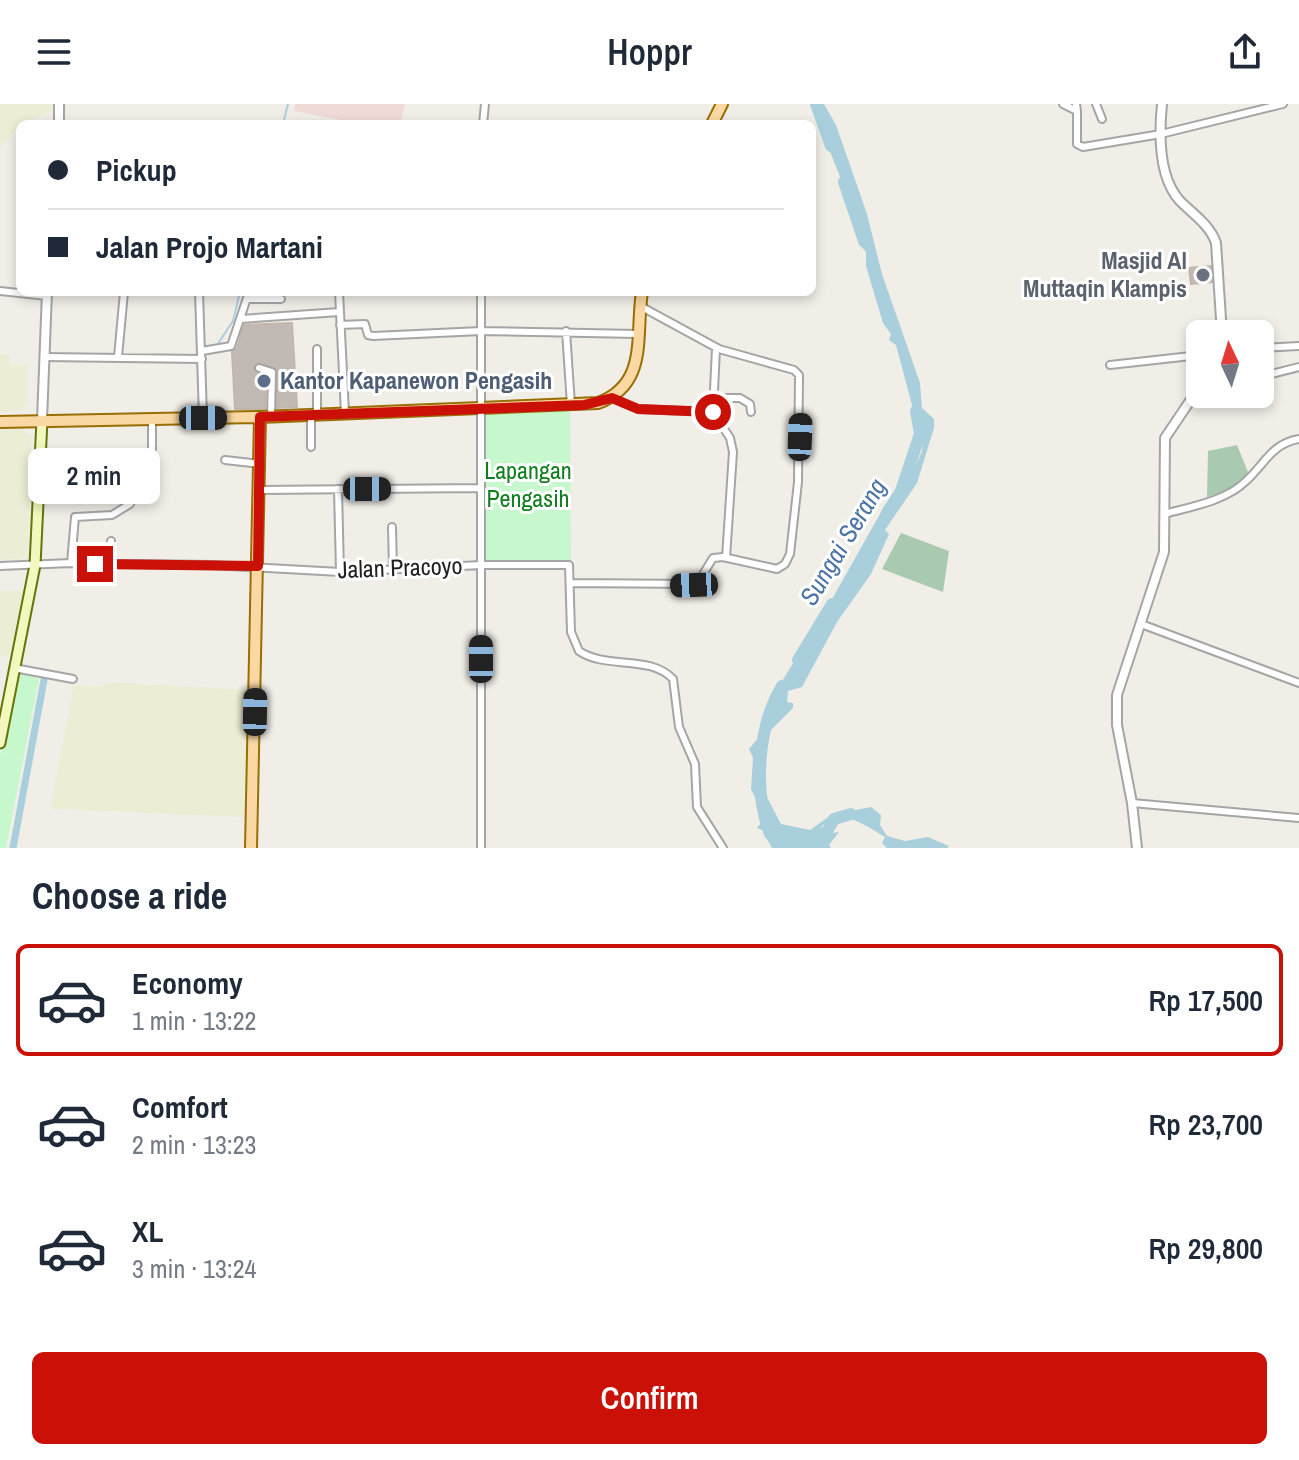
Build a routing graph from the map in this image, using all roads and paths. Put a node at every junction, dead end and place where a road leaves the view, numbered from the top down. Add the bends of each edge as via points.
1 (1063, 104) edge
2 (1096, 104) edge
3 (1162, 104) edge
4 (1283, 104) edge
5 (1077, 107) edge
6 (1102, 119) dead end
7 (1161, 134) junction
8 (47, 296) edge
9 (124, 296) edge
10 (199, 296) edge
11 (248, 296) edge
12 (256, 296) edge
13 (339, 296) edge
14 (481, 296) edge
15 (641, 296) edge
16 (281, 299) dead end
17 (640, 306) junction
18 (339, 312) junction
19 (241, 319) junction
20 (1222, 320) edge
21 (340, 325) junction
22 (481, 331) junction
23 (566, 331) junction
24 (638, 334) junction
25 (1299, 346) edge
26 (1274, 347) edge
27 (716, 348) junction
28 (317, 349) dead end
29 (202, 355) junction
30 (44, 357) junction
31 (118, 357) junction
32 (1186, 357) edge
33 (1110, 365) dead end
34 (1299, 367) edge
35 (259, 368) dead end
36 (1274, 373) edge
37 (612, 398) junction
38 (712, 398) junction
39 (571, 405) junction
40 (1186, 407) edge
41 (481, 409) junction
42 (713, 412) junction
43 (751, 412) dead end
44 (345, 413) junction
45 (314, 415) junction
46 (266, 417) junction
47 (152, 418) junction
48 (203, 418) junction
49 (42, 420) junction
50 (0, 422) edge
51 (1299, 439) edge
52 (311, 447) dead end
53 (152, 449) dead end
54 (225, 460) dead end
55 (260, 464) junction
56 (481, 488) junction
57 (338, 489) junction
58 (259, 490) junction
59 (130, 504) dead end
60 (1164, 514) junction
61 (392, 527) dead end
62 (111, 541) dead end
63 (726, 558) junction
64 (71, 563) junction
65 (111, 564) junction
66 (35, 565) junction
67 (481, 565) junction
68 (0, 566) edge
69 (258, 566) junction
70 (393, 570) junction
71 (340, 572) junction
72 (571, 583) junction
73 (1141, 624) junction
74 (14, 668) junction
75 (73, 679) dead end
76 (1299, 683) edge
77 (0, 743) edge
78 (1132, 803) junction
79 (1299, 818) edge
80 (251, 848) edge
81 (481, 848) edge
82 (723, 848) edge
83 (1137, 848) edge

1 - 5 street
2 - 6 street
3 - 7 street
4 - 7 street
5 - 7 street via 1079,146
7 - 20 street via 1166,178 1216,243
8 - 30 street
9 - 31 street
10 - 29 street
11 - 19 street
12 - 16 street
13 - 18 street
14 - 22 street, Jalan Pracoyo
15 - 17 main road
17 - 24 main road
17 - 27 street
18 - 19 street
18 - 21 street
19 - 29 street via 231,346
21 - 22 street via 365,324 373,336
21 - 44 street
22 - 23 street
22 - 41 street, Jalan Pracoyo
23 - 24 street
23 - 39 street
24 - 37 main road via 633,374
25 - 26 street
27 - 38 street
27 - 63 street via 794,370 801,384 790,554 777,569
28 - 45 street
29 - 31 street
29 - 48 street
30 - 31 street
30 - 49 street
32 - 33 street
34 - 36 street
35 - 46 street via 272,372
37 - 39 main road
37 - 42 street via 638,409
38 - 42 street
38 - 43 street via 744,399
39 - 41 main road
40 - 60 street via 1165,438
41 - 44 main road
41 - 56 street, Jalan Pracoyo
42 - 63 street via 732,446
44 - 45 main road
45 - 46 main road
45 - 52 street
46 - 48 main road
46 - 55 main road
47 - 48 main road
47 - 49 main road
47 - 53 street
49 - 50 main road
49 - 66 main road
51 - 60 street via 1270,451 1246,482 1229,493
54 - 55 street
55 - 58 main road
56 - 57 street
56 - 67 street, Jalan Pracoyo
57 - 58 street
57 - 71 street
58 - 69 main road
59 - 64 street via 112,515 75,517
60 - 73 street via 1164,552
61 - 70 street
62 - 65 street
63 - 72 street via 710,560 697,584
64 - 65 street, Jalan Pracoyo
64 - 66 street, Jalan Pracoyo
65 - 69 street, Jalan Pracoyo
66 - 68 street, Jalan Pracoyo
66 - 74 main road
67 - 70 street, Jalan Pracoyo
67 - 72 street via 570,565
67 - 81 street
69 - 71 street, Jalan Pracoyo
69 - 80 main road
70 - 71 street, Jalan Pracoyo
72 - 82 street via 571,632 579,651 657,667 673,679 679,727 695,764 697,807
73 - 76 street
73 - 78 street via 1116,711
74 - 75 street
74 - 77 main road
78 - 79 street
78 - 83 street

